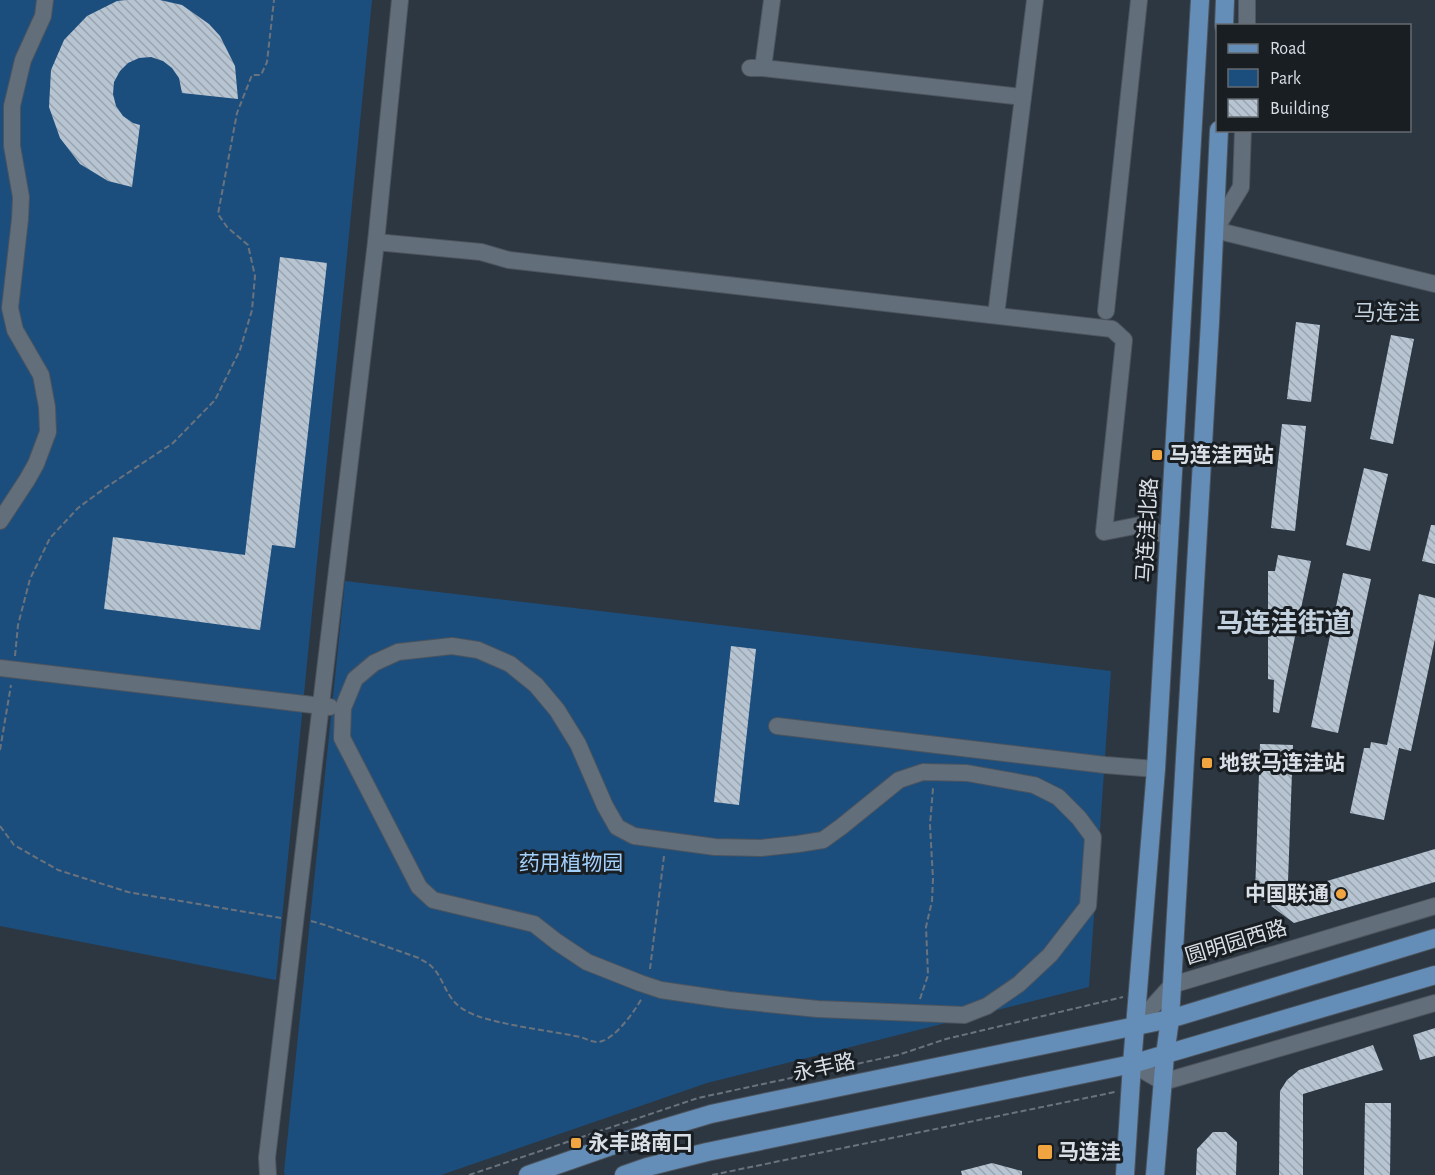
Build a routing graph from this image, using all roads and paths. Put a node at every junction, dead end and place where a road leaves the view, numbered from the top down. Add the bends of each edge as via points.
1 (45, 0) edge
2 (273, 0) edge
3 (400, 0) edge
4 (772, 0) edge
5 (1035, 0) edge
6 (1139, 0) edge
7 (1200, 0) edge
8 (1225, 0) edge
9 (1247, 0) edge
10 (1224, 24) edge
11 (1246, 24) edge
12 (1023, 98) junction
13 (1219, 132) edge
14 (1243, 132) edge
15 (1215, 230) junction
16 (375, 242) junction
17 (1435, 284) edge
18 (1106, 311) dead end
19 (996, 315) junction
20 (0, 521) edge
21 (1169, 537) junction
22 (7, 669) edge
23 (321, 706) junction
24 (343, 708) junction
25 (777, 726) dead end
26 (0, 750) edge
27 (1156, 769) junction
28 (935, 772) junction
29 (0, 826) edge
30 (668, 840) junction
31 (1435, 906) edge
32 (295, 920) junction
33 (1435, 938) edge
34 (1435, 975) edge
35 (646, 985) junction
36 (1172, 985) junction
37 (1138, 993) junction
38 (1435, 1003) edge
39 (917, 1014) junction
40 (1170, 1019) junction
41 (1136, 1026) junction
42 (1165, 1055) junction
43 (1132, 1064) junction
44 (1163, 1082) junction
45 (1131, 1088) junction
46 (268, 1175) edge
47 (469, 1175) edge
48 (528, 1175) edge
49 (624, 1175) edge
50 (712, 1175) edge
51 (1125, 1175) edge
52 (1155, 1175) edge

1 - 20 street via 43,16 23,60 12,106 12,146 21,197 10,308 15,330 41,375 48,432 36,464
2 - 22 path via 267,62 261,75 252,75 237,113 218,214 226,227 248,245 255,276 252,310 240,350 214,400 173,442 78,508 50,538 30,579
3 - 16 street
4 - 12 street via 756,68
5 - 12 street
6 - 18 street
7 - 21 main road, 马连洼北路
8 - 10 main road
9 - 11 street
12 - 19 street
13 - 15 main road
14 - 15 street via 1241,187
15 - 17 street
15 - 36 main road
16 - 19 street
16 - 23 street
19 - 21 street via 1112,329 1124,340 1104,532 1140,525
21 - 27 main road, 马连洼北路
22 - 23 street
22 - 26 path
23 - 24 street
23 - 32 street
24 - 30 street via 355,680 374,663 398,652 452,646 478,650 510,664 536,685 557,711 578,744 617,827 634,836
24 - 35 street via 342,738 419,887 433,900 534,924 587,962
25 - 27 street
27 - 37 main road, 马连洼北路
28 - 30 street via 899,780 823,840 760,848
28 - 39 path via 930,825 932,901 926,927 928,975
28 - 39 street via 967,773 1034,785 1058,797 1093,837 1088,906 1050,954 1019,984 987,1005 964,1015
29 - 32 path via 14,845 58,870 128,892
30 - 35 path
31 - 36 street, 圆明园西路
32 - 35 path via 325,925 419,958 432,966 454,1003 479,1017 596,1042 616,1032 638,1005
32 - 46 street
33 - 40 main road
34 - 42 main road
35 - 39 street via 729,1000
36 - 40 main road
36 - 41 street, 圆明园西路
37 - 41 main road, 马连洼北路
37 - 47 path via 946,1039 898,1055 698,1098
38 - 44 street
40 - 41 main road, 永丰路
40 - 42 main road
41 - 43 main road, 马连洼北路
41 - 48 main road, 永丰路 via 711,1114
42 - 43 main road
42 - 44 main road
43 - 44 street
43 - 45 main road
43 - 49 main road via 707,1152
44 - 52 main road
45 - 50 path
45 - 51 main road

